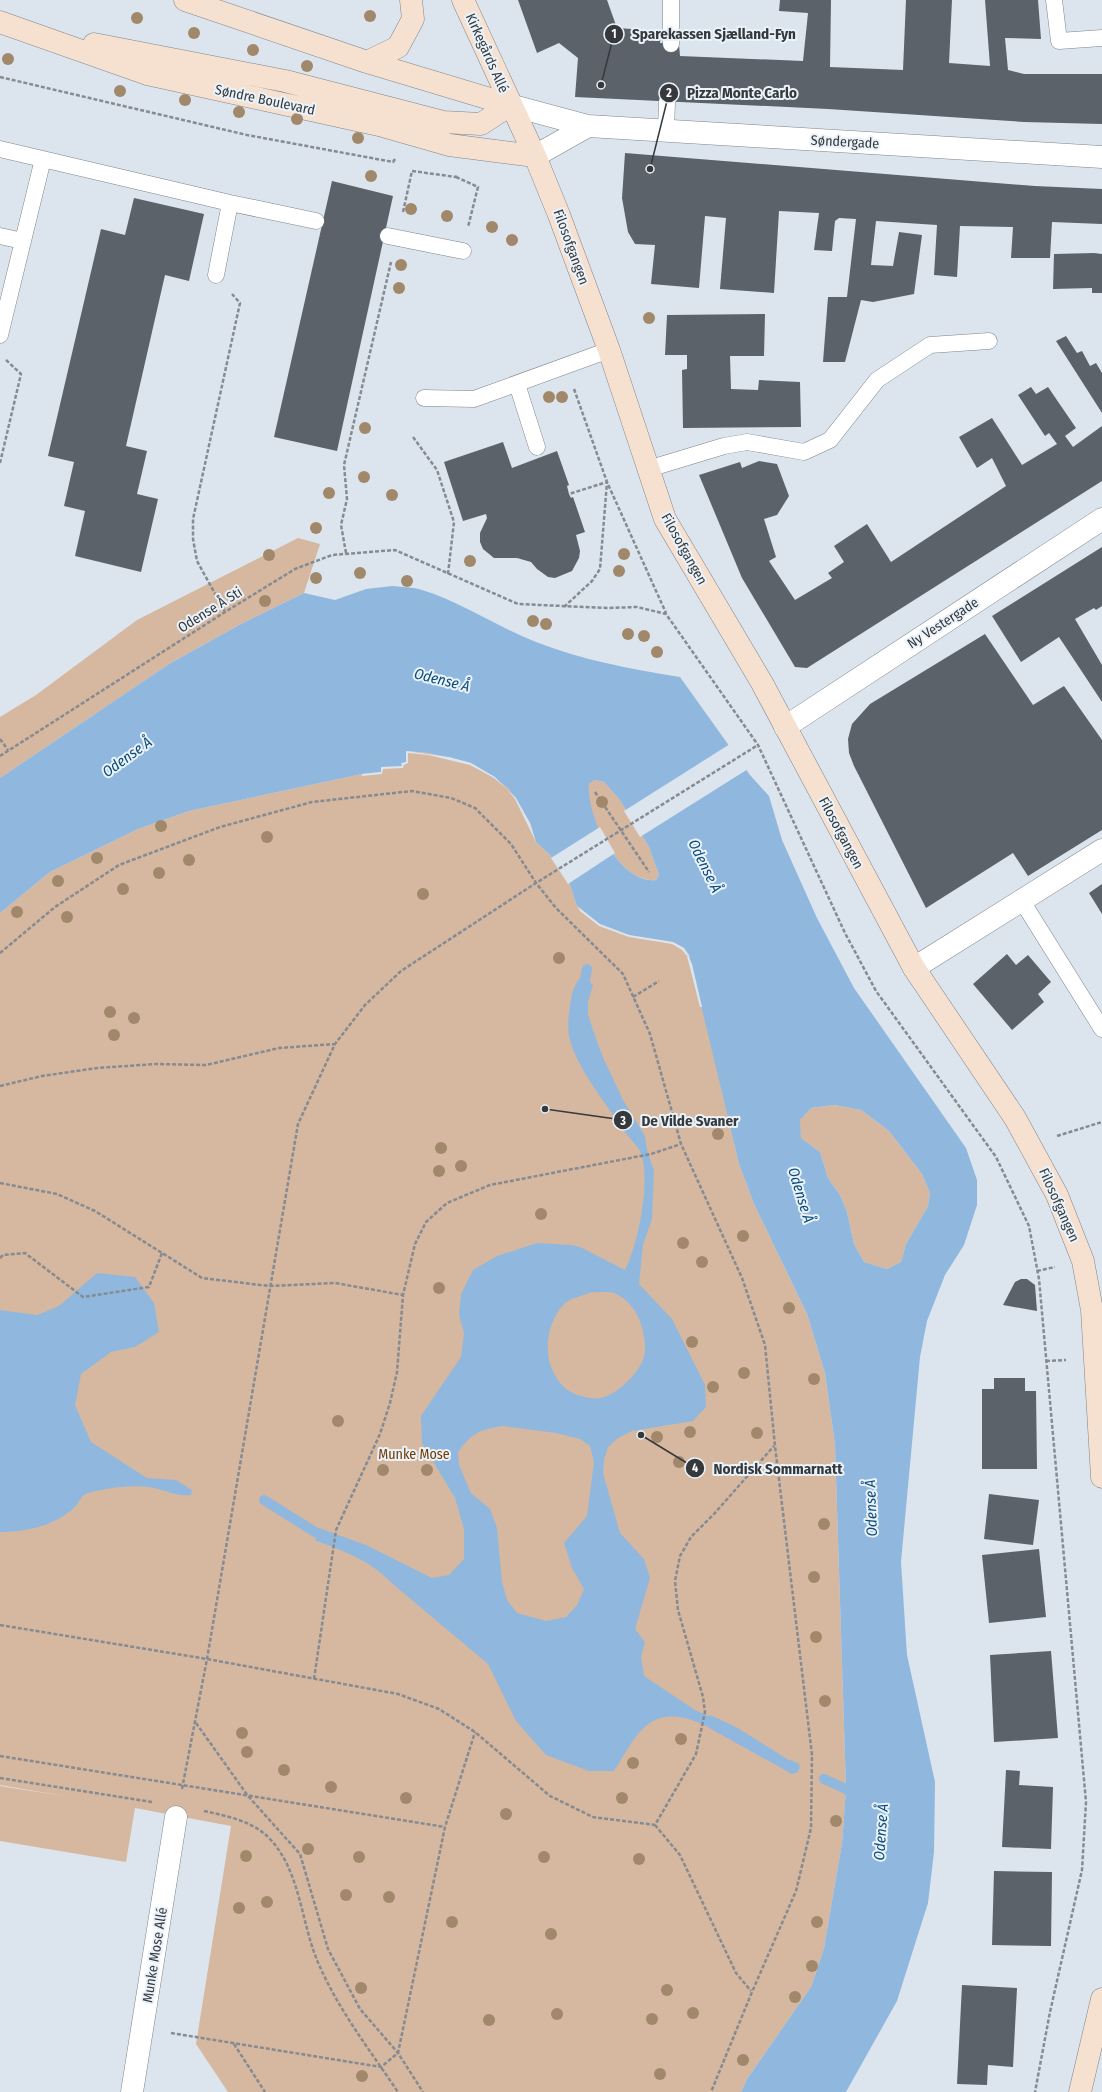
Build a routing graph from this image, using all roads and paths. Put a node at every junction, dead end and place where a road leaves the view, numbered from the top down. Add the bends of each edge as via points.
1 (184, 0) edge
2 (411, 0) edge
3 (463, 0) edge
4 (671, 0) edge
5 (1054, 0) edge
6 (0, 22) edge
7 (39, 35) junction
8 (1102, 38) edge
9 (671, 44) dead end
10 (367, 62) junction
11 (0, 77) edge
12 (667, 102) dead end
13 (510, 105) junction
14 (588, 126) junction
15 (666, 131) junction
16 (416, 135) junction
17 (0, 149) edge
18 (535, 156) junction
19 (1102, 157) edge
20 (43, 159) junction
21 (455, 172) dead end
22 (456, 177) junction
23 (230, 204) junction
24 (316, 221) dead end
25 (0, 236) edge
26 (393, 237) junction
27 (23, 241) junction
28 (463, 251) joint
29 (216, 275) joint
30 (0, 335) edge
31 (989, 342) dead end
32 (609, 350) junction
33 (0, 355) edge
34 (566, 366) junction
35 (517, 384) junction
36 (424, 398) dead end
37 (413, 437) dead end
38 (537, 447) dead end
39 (0, 463) edge
40 (648, 469) junction
41 (607, 482) junction
42 (570, 494) dead end
43 (1102, 519) edge
44 (346, 553) junction
45 (448, 574) junction
46 (564, 607) junction
47 (225, 612) junction
48 (666, 614) junction
49 (785, 727) junction
50 (0, 739) edge
51 (758, 745) junction
52 (8, 750) junction
53 (0, 756) edge
54 (595, 792) dead end
55 (621, 831) junction
56 (1102, 850) edge
57 (649, 872) dead end
58 (536, 883) junction
59 (1022, 901) junction
60 (0, 953) edge
61 (914, 968) junction
62 (659, 981) dead end
63 (633, 996) junction
64 (1102, 1029) edge
65 (335, 1044) junction
66 (0, 1086) edge
67 (1102, 1122) edge
68 (681, 1144) junction
69 (1030, 1145) junction
70 (0, 1183) edge
71 (162, 1253) junction
72 (0, 1258) edge
73 (269, 1286) junction
74 (403, 1295) junction
75 (1097, 1309) edge
76 (775, 1446) junction
77 (1102, 1477) edge
78 (0, 1625) edge
79 (207, 1659) junction
80 (314, 1679) junction
81 (195, 1722) junction
82 (475, 1732) junction
83 (0, 1756) edge
84 (0, 1778) edge
85 (182, 1786) junction
86 (181, 1793) dead end
87 (248, 1796) junction
88 (155, 1803) dead end
89 (199, 1810) dead end
90 (176, 1818) dead end
91 (655, 1825) junction
92 (445, 1827) junction
93 (752, 1992) junction
94 (1102, 1999) edge
95 (143, 2029) junction
96 (234, 2043) junction
97 (398, 2053) junction
98 (381, 2067) junction
99 (132, 2092) edge
100 (265, 2092) edge
101 (398, 2092) edge
102 (423, 2092) edge
103 (711, 2092) edge
104 (1035, 2092) edge
105 (1080, 2092) edge

1 - 10 main road
2 - 10 main road via 412,19 398,47
3 - 13 main road, Kirkegårds Allé
4 - 9 lane
5 - 8 lane via 1059,41
6 - 7 main road, Søndre Boulevard
7 - 13 main road via 285,81 443,122 480,124
7 - 16 main road, Søndre Boulevard via 147,74
10 - 13 main road
11 - 16 path via 247,135 392,162
12 - 15 lane
13 - 14 street, Søndergade
13 - 18 main road, Filosofgangen
14 - 15 street, Søndergade
14 - 18 street
15 - 19 street, Søndergade
16 - 18 main road, Søndre Boulevard via 449,145
17 - 20 lane
18 - 32 main road, Filosofgangen
20 - 23 lane
20 - 27 lane
21 - 22 path
22 - 26 path via 412,171
22 - 28 path via 478,187
23 - 24 lane
23 - 29 lane
25 - 27 lane
26 - 28 lane
26 - 44 path via 344,465 347,499 341,525
27 - 30 lane
29 - 47 path via 240,303 192,519 197,561
31 - 40 lane via 930,345 877,380 830,440 804,452 747,442 724,446
32 - 34 lane
32 - 40 main road, Filosofgangen
33 - 39 path via 21,374
34 - 35 lane
34 - 41 path
35 - 36 lane via 474,399
35 - 38 lane
37 - 45 path via 437,470 454,522
40 - 49 main road, Filosofgangen via 665,519 762,683
41 - 42 path
41 - 46 path via 600,568 592,581
41 - 48 path
43 - 49 street, Ny Vestergade
44 - 45 path, Odense Å Sti via 395,550
44 - 47 path, Odense Å Sti via 332,555 295,569
45 - 46 path, Odense Å Sti via 518,604
46 - 48 path, Odense Å Sti via 637,607
47 - 52 path, Odense Å Sti
48 - 51 path
49 - 61 main road, Filosofgangen
50 - 52 path
51 - 55 path
51 - 104 path via 845,933 876,991 996,1157 1029,1226 1038,1279 1086,1802 1082,1870
52 - 53 path, Odense Å Sti
54 - 55 path
55 - 57 path
55 - 58 path
56 - 59 street
58 - 60 path via 511,844 475,808 451,798 412,791 312,802 220,827 119,865 55,907
58 - 63 path via 556,908 623,974
58 - 65 path via 401,971 365,1005
59 - 61 street
59 - 64 lane
61 - 69 main road, Filosofgangen via 1015,1118
62 - 63 path
63 - 68 path via 650,1034
65 - 66 path via 279,1048 206,1066 156,1064 90,1069 42,1076
65 - 73 path via 298,1124
67 - 69 path
68 - 74 path via 651,1154 490,1185 447,1203 426,1222 415,1244
68 - 76 path via 742,1278 765,1345
69 - 75 main road, Filosofgangen via 1057,1195 1083,1261
70 - 71 path via 57,1194 101,1215
71 - 72 path via 149,1287 83,1297 25,1253 3,1255
71 - 73 path via 202,1278
73 - 74 path via 335,1283
73 - 79 path
74 - 80 path via 396,1372 390,1403 380,1434 336,1530
75 - 77 main road, Filosofgangen
76 - 91 path via 691,1537 680,1556 675,1581 678,1610 705,1712 696,1754
76 - 93 path via 812,1755 811,1828 796,1892
78 - 79 path
79 - 80 path
79 - 81 path
80 - 82 path via 398,1694 439,1709
81 - 85 path
81 - 87 path
82 - 91 path via 550,1796 593,1817
82 - 92 path
83 - 85 path
84 - 88 path
85 - 86 path
85 - 87 path
87 - 92 path
87 - 97 path via 300,1854 328,1949 360,2009
89 - 98 path via 227,1816 252,1826 270,1839 277,1848 296,1890 317,1960 351,2026
90 - 95 street, Munke Mose Allé
91 - 93 path via 680,1855 736,1973
92 - 97 path
93 - 103 path
94 - 105 main road
95 - 96 path
95 - 99 street, Munke Mose Allé
96 - 98 path
96 - 100 path
97 - 98 path
97 - 102 path
98 - 101 path

